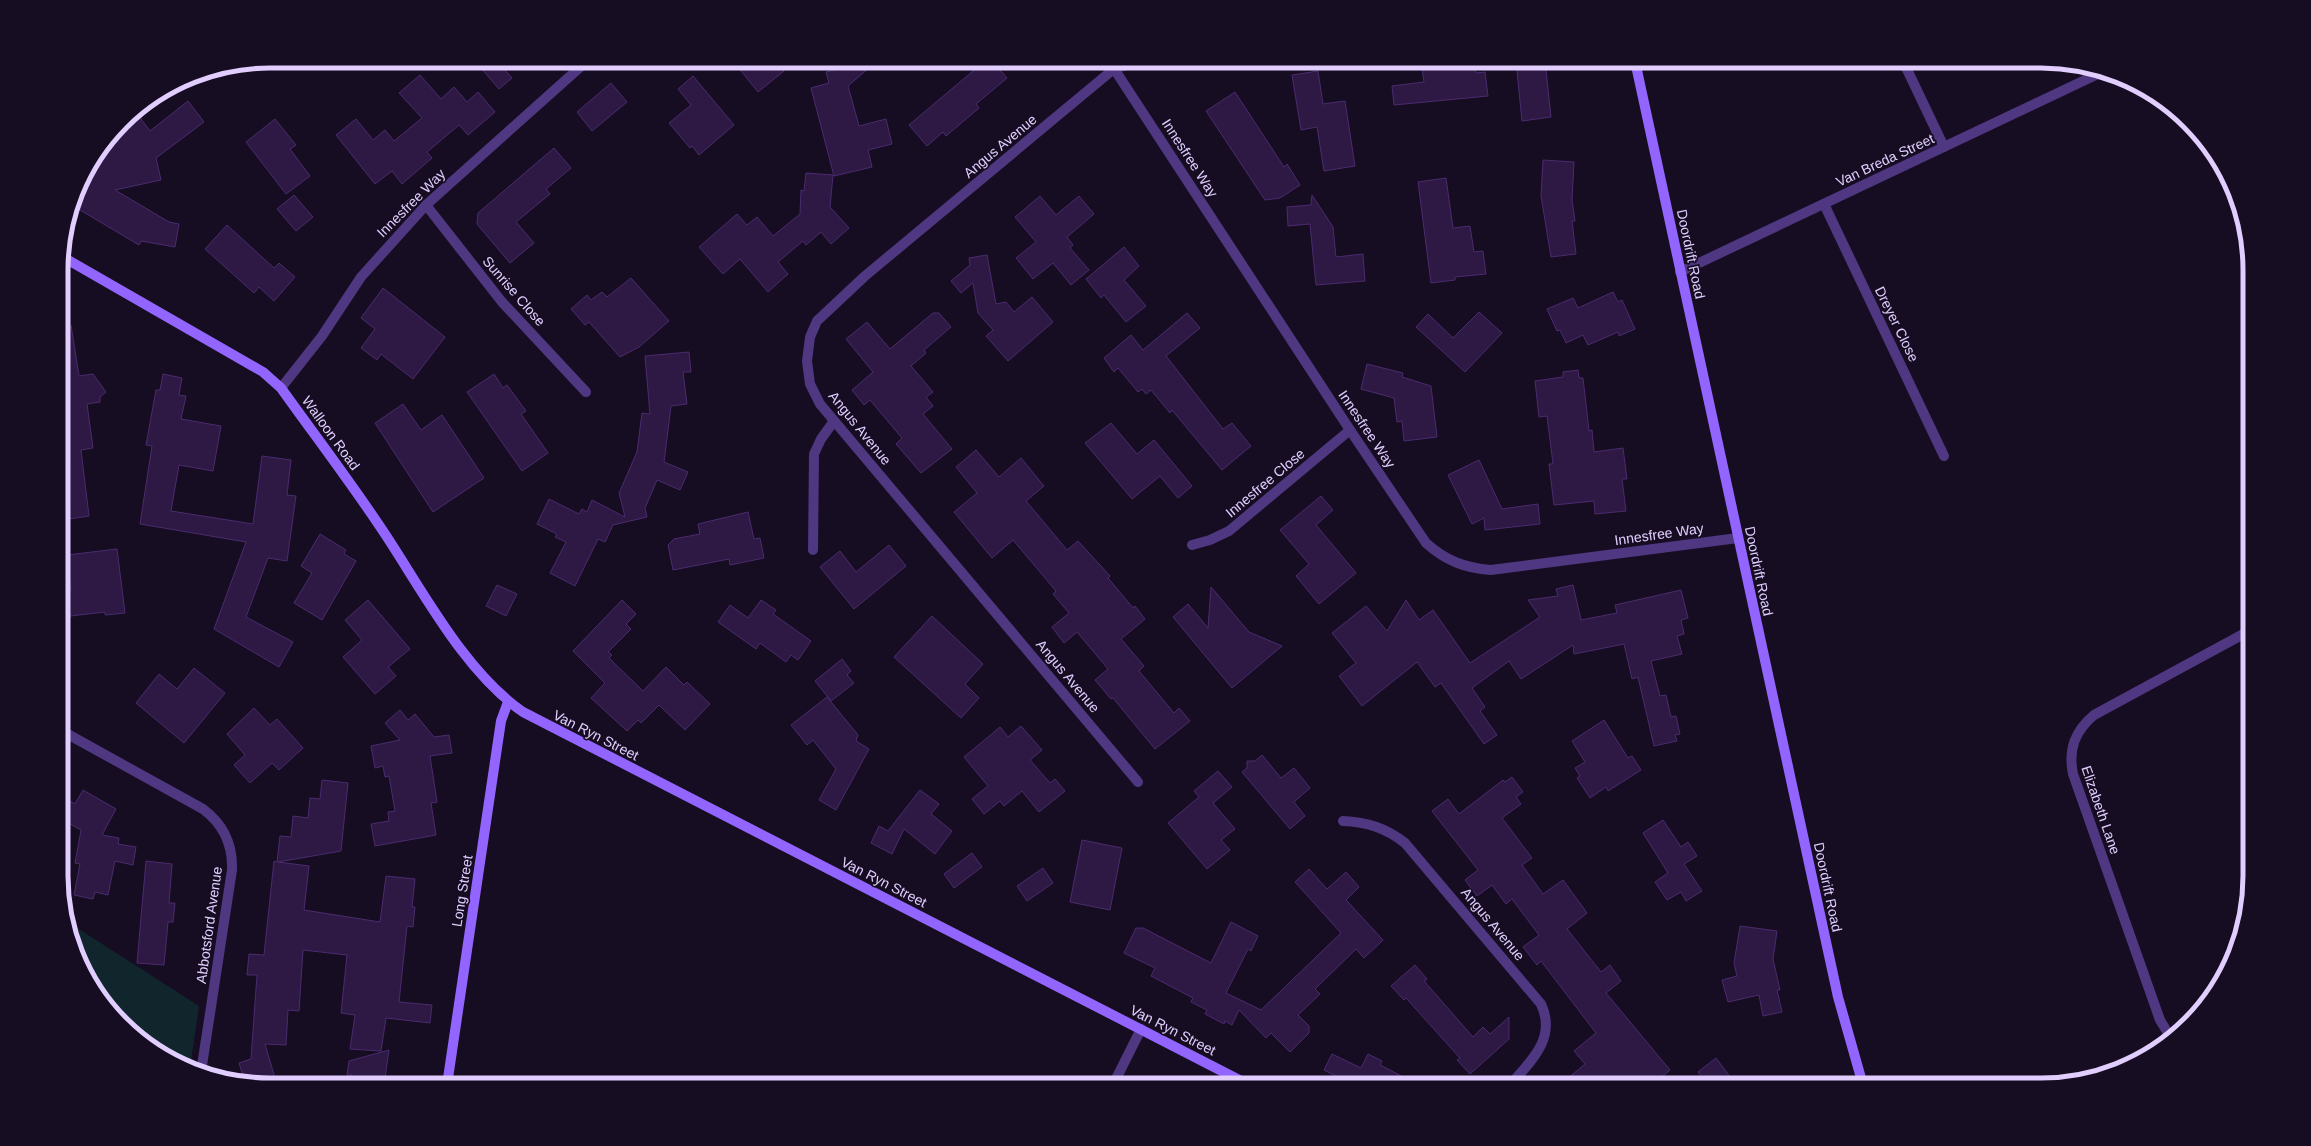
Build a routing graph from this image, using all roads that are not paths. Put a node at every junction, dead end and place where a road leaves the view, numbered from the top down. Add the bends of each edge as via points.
1 (579, 68) edge
2 (1108, 68) edge
3 (1114, 68) edge
4 (1636, 68) edge
5 (1906, 68) edge
6 (2095, 76) edge
7 (1944, 147) junction
8 (1824, 204) junction
9 (426, 205) junction
10 (68, 259) edge
11 (1680, 272) junction
12 (281, 388) junction
13 (586, 392) dead end
14 (834, 421) junction
15 (1350, 430) junction
16 (1944, 456) dead end
17 (1738, 538) junction
18 (1192, 545) dead end
19 (813, 550) dead end
20 (2243, 634) edge
21 (508, 702) junction
22 (68, 734) edge
23 (1138, 782) dead end
24 (1342, 821) dead end
25 (1141, 1029) junction
26 (2168, 1033) edge
27 (202, 1066) edge
28 (448, 1078) edge
29 (1116, 1078) edge
30 (1236, 1078) edge
31 (1516, 1078) edge
32 (1861, 1078) edge

1 - 9 street, Innesfree Way
2 - 14 street, Angus Avenue via 865,276 818,321 810,337 807,361 810,384 820,404
3 - 15 street, Innesfree Way
4 - 11 street, Doordrift Road
5 - 7 street
6 - 7 street, Van Breda Street
7 - 8 street, Van Breda Street
8 - 11 street, Van Breda Street
8 - 16 street, Dreyer Close
9 - 12 street, Innesfree Way via 361,277 322,336
9 - 13 street, Sunrise Close via 502,302
10 - 12 street, Walloon Road via 263,372
11 - 17 street, Doordrift Road
12 - 21 street, Walloon Road via 371,513 464,653 483,678
14 - 19 street via 814,454
14 - 23 street, Angus Avenue
15 - 17 street, Innesfree Way via 1426,543 1440,555 1471,569 1513,568
15 - 18 street, Innesfree Close via 1229,531
17 - 32 street, Doordrift Road via 1838,997
20 - 26 street, Elizabeth Lane via 2094,715 2079,729 2071,750 2073,774 2160,1020
21 - 25 street, Van Ryn Street via 538,721
21 - 28 street, Long Street via 501,722
22 - 27 street, Abbotsford Avenue via 203,809 219,824 228,841 232,870
24 - 31 street, Angus Avenue via 1356,821 1382,828 1405,843 1541,1004 1546,1019 1543,1042
25 - 29 street
25 - 30 street, Van Ryn Street

